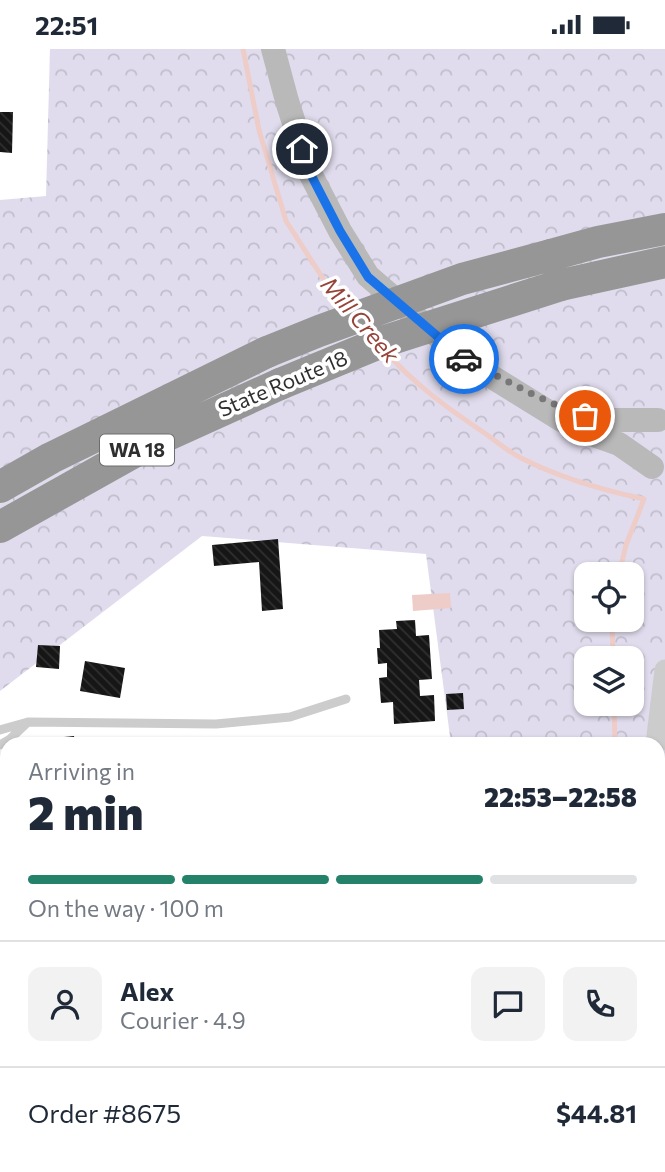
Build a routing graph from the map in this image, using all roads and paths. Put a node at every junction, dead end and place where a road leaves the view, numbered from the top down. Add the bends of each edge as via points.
1 (273, 49) edge
2 (665, 229) edge
3 (665, 262) edge
4 (468, 362) junction
5 (662, 418) edge
6 (662, 476) edge
7 (0, 487) edge
8 (0, 527) edge
9 (665, 670) edge
10 (346, 699) dead end
11 (28, 722) junction
12 (0, 730) edge
13 (12, 737) edge
14 (657, 737) edge

1 - 4 main road via 310,173 368,277
2 - 7 highway, State Route 18 / WA 18, bridge via 598,241 462,279 319,331 51,457
3 - 8 highway, State Route 18 / WA 18, bridge via 561,285 382,342 150,443
4 - 5 main road via 585,416 622,421
4 - 6 main road via 559,419 619,444
5 - 6 main road via 650,430 647,442 647,455
9 - 14 street
10 - 11 lane via 290,717 216,724
11 - 12 lane
11 - 13 lane

